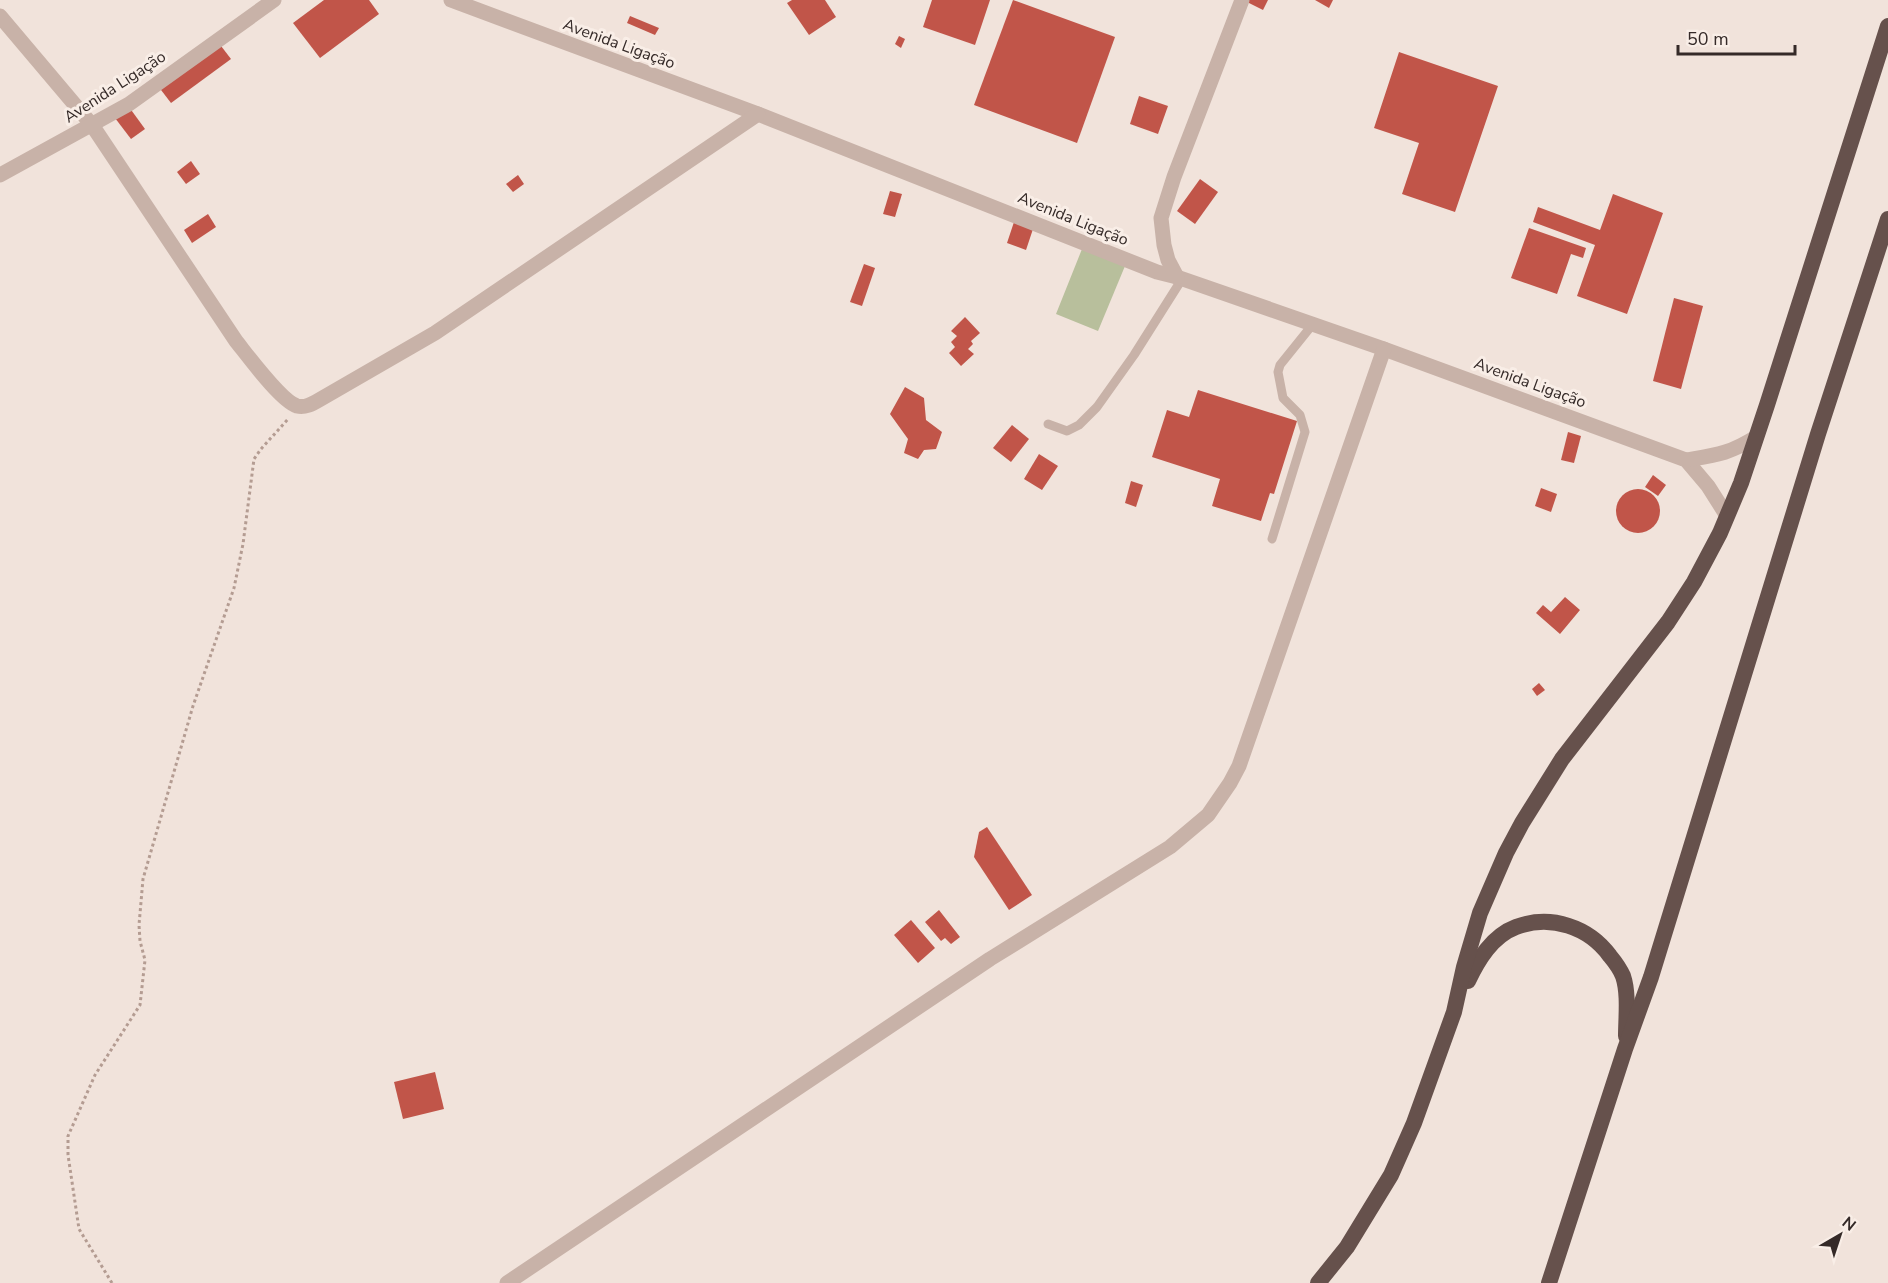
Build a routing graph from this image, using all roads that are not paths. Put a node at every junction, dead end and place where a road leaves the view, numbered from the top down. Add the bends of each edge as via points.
1 (274, 0) edge
2 (451, 0) edge
3 (1242, 0) edge
4 (0, 16) edge
5 (1888, 26) edge
6 (758, 114) junction
7 (92, 125) junction
8 (0, 175) edge
9 (1888, 219) edge
10 (1179, 278) junction
11 (1313, 324) junction
12 (1384, 349) junction
13 (1048, 424) dead end
14 (1756, 437) junction
15 (1686, 460) junction
16 (1727, 516) junction
17 (1272, 539) dead end
18 (1454, 1012) junction
19 (1625, 1049) junction
20 (507, 1283) edge
21 (1318, 1283) edge
22 (1549, 1283) edge

1 - 7 street, Avenida Ligação via 129,104
2 - 6 street, Avenida Ligação
3 - 10 street via 1161,218 1168,260
4 - 7 street
5 - 14 highway
6 - 7 street via 435,333 307,406 288,400 236,342
6 - 10 street, Avenida Ligação
7 - 8 street, Avenida Ligação
9 - 19 highway via 1652,977
10 - 11 street, Avenida Ligação
10 - 13 lane via 1134,355 1097,407 1067,432
11 - 12 street, Avenida Ligação
11 - 17 lane via 1278,372 1283,398 1300,415 1305,432
12 - 15 street, Avenida Ligação
12 - 20 street via 1239,766 1208,815 1170,847 990,959
14 - 15 street via 1726,453
14 - 16 highway
15 - 16 street, Avenida Ligação
16 - 18 highway via 1694,582 1668,622 1562,759 1522,823 1480,913
18 - 19 highway via 1485,949 1515,927 1552,922 1596,939 1617,965 1626,998
18 - 21 highway via 1391,1175 1347,1247
19 - 22 highway

